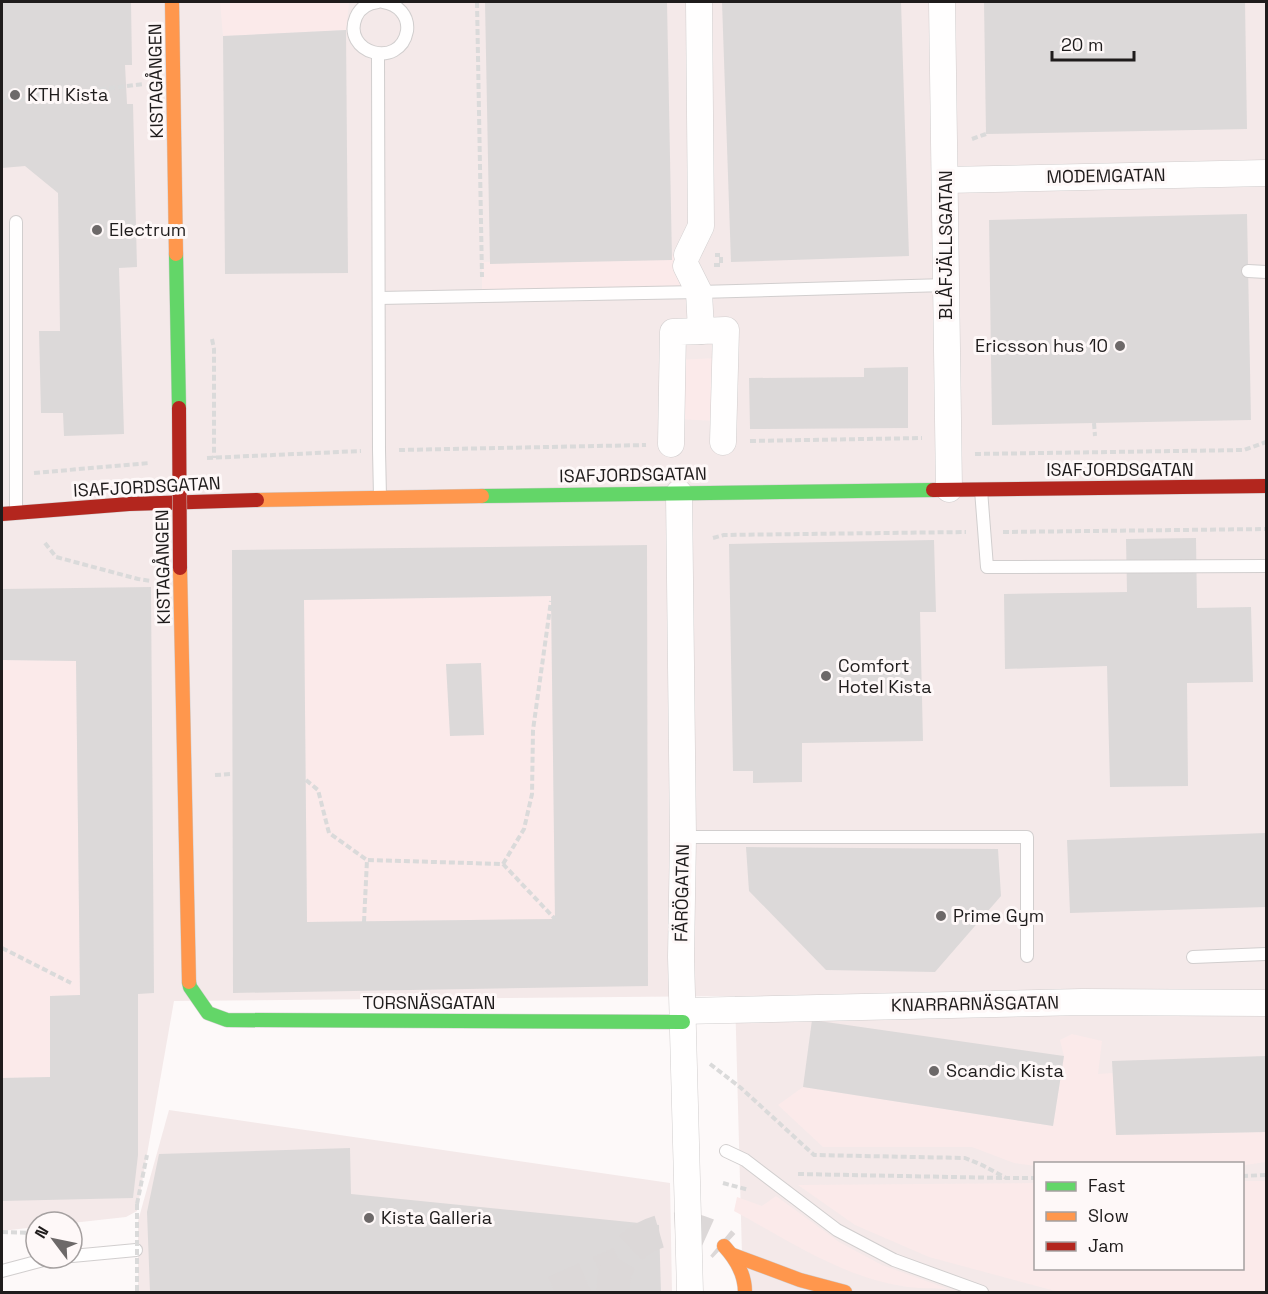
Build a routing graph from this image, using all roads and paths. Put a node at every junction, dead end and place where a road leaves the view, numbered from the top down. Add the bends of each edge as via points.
1 (172, 2) edge
2 (378, 2) edge
3 (383, 2) edge
4 (477, 2) edge
5 (699, 2) edge
6 (942, 2) edge
7 (378, 54) junction
8 (144, 84) dead end
9 (2, 102) edge
10 (986, 134) dead end
11 (972, 139) dead end
12 (1266, 173) edge
13 (945, 180) junction
14 (16, 222) dead end
15 (482, 262) dead end
16 (1248, 271) dead end
17 (1266, 272) edge
18 (946, 285) junction
19 (699, 292) junction
20 (379, 298) junction
21 (701, 331) junction
22 (212, 339) dead end
23 (1094, 423) dead end
24 (1095, 435) dead end
25 (723, 442) joint
26 (1266, 442) edge
27 (671, 444) joint
28 (949, 448) junction
29 (379, 450) junction
30 (214, 458) junction
31 (204, 459) dead end
32 (151, 463) dead end
33 (15, 474) junction
34 (1266, 486) edge
35 (949, 489) junction
36 (981, 489) junction
37 (679, 493) junction
38 (380, 497) junction
39 (16, 513) junction
40 (2, 514) edge
41 (45, 543) dead end
42 (1266, 566) edge
43 (138, 579) dead end
44 (551, 601) dead end
45 (232, 774) dead end
46 (206, 776) dead end
47 (306, 780) dead end
48 (683, 837) junction
49 (367, 860) junction
50 (503, 864) junction
51 (555, 919) dead end
52 (364, 922) dead end
53 (2, 948) edge
54 (1266, 954) edge
55 (1027, 956) dead end
56 (1193, 957) dead end
57 (71, 982) dead end
58 (190, 987) joint
59 (1266, 1004) edge
60 (683, 1017) junction
61 (710, 1064) dead end
62 (726, 1151) dead end
63 (147, 1155) dead end
64 (1266, 1175) edge
65 (1244, 1176) edge
66 (1006, 1178) junction
67 (1034, 1178) edge
68 (772, 1182) junction
69 (723, 1183) dead end
70 (2, 1232) edge
71 (24, 1233) edge
72 (136, 1250) dead end
73 (84, 1255) edge
74 (24, 1265) edge
75 (2, 1271) edge
76 (137, 1293) edge
77 (690, 1293) edge
78 (745, 1293) edge
79 (845, 1293) edge
80 (982, 1293) edge

1 - 58 street, KISTAGÅNGEN, bridge
2 - 7 lane via 363,7 357,14 354,31 362,47
3 - 7 lane via 396,6 407,29 401,45
4 - 15 path
5 - 19 street via 701,226 687,261
6 - 13 street, BLÅFJÄLLSGATAN
7 - 20 lane
8 - 9 path
10 - 11 path
12 - 13 street, MODEMGATAN
13 - 18 street, BLÅFJÄLLSGATAN
14 - 33 lane
16 - 17 lane
18 - 19 lane
18 - 28 street, BLÅFJÄLLSGATAN
19 - 20 lane
19 - 21 street
20 - 29 lane
21 - 25 street via 726,330
21 - 27 street via 673,332
22 - 30 path
23 - 24 path
25 - 28 path via 918,436
26 - 28 path via 1244,450 972,454
27 - 29 path
28 - 35 street, BLÅFJÄLLSGATAN
29 - 30 path
29 - 38 lane
30 - 31 path
32 - 33 path
33 - 39 lane
34 - 36 street, ISAFJORDSGATAN
35 - 36 street, ISAFJORDSGATAN
35 - 37 street, ISAFJORDSGATAN
36 - 42 lane via 987,567
37 - 38 street, ISAFJORDSGATAN
37 - 48 street, FÄRÖGATAN
38 - 39 street, ISAFJORDSGATAN via 129,504
39 - 40 street, ISAFJORDSGATAN
41 - 43 path via 57,556
44 - 50 path via 532,730 532,794 524,829
45 - 46 path
47 - 49 path via 318,790 329,833
48 - 55 lane via 1027,837
48 - 60 street, FÄRÖGATAN
49 - 50 path
49 - 52 path
50 - 51 path
53 - 57 path
54 - 56 lane
58 - 60 street, TORSNÄSGATAN via 208,1013 227,1020
59 - 60 street, KNARRARNÄSGATAN via 1082,1002
60 - 77 street, FÄRÖGATAN
61 - 66 path via 814,1155 965,1158
62 - 68 lane via 746,1160
63 - 76 path, bridge via 137,1204
64 - 65 path
66 - 67 path
66 - 68 path via 792,1174
68 - 69 path via 760,1192
68 - 80 lane via 837,1230 894,1260
70 - 71 path
72 - 73 lane
74 - 75 lane
78 - 79 street via 745,1284 729,1250 800,1280

